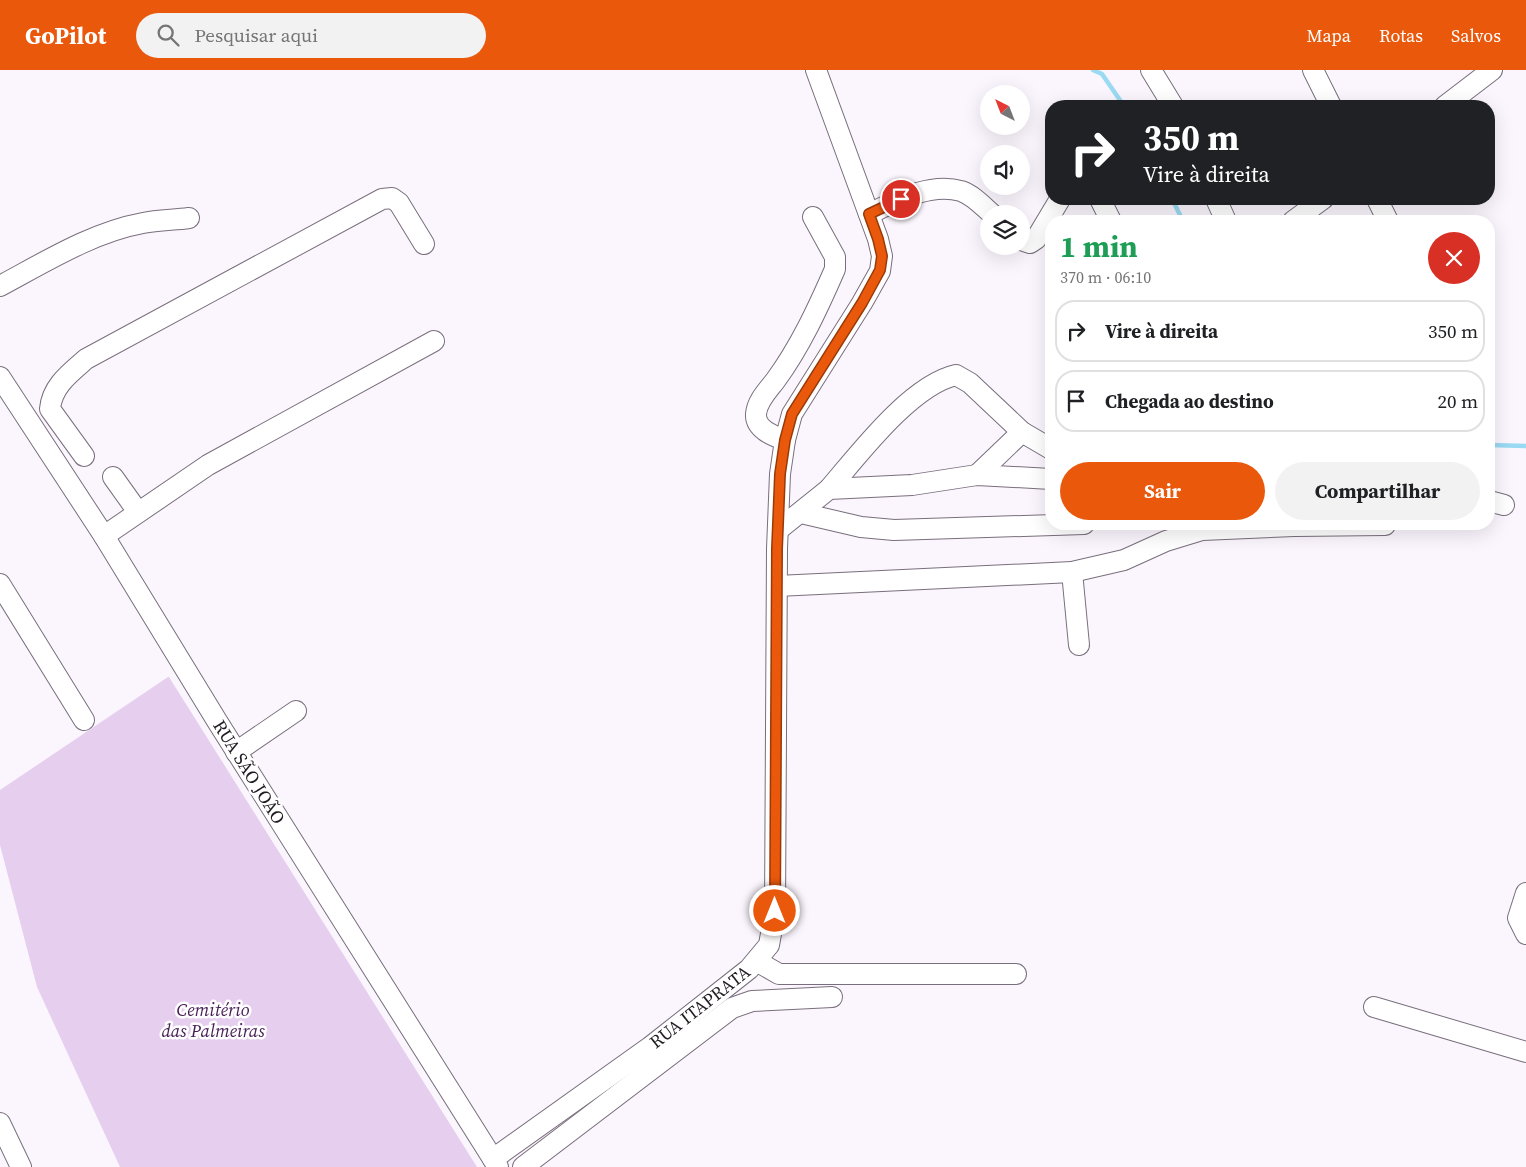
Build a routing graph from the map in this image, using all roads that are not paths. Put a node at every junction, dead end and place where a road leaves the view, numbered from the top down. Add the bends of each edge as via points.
1 (816, 70) edge
2 (1152, 70) edge
3 (1313, 70) edge
4 (1492, 70) edge
5 (1170, 100) edge
6 (1328, 100) edge
7 (1453, 100) edge
8 (981, 205) edge
9 (1315, 205) edge
10 (869, 214) junction
11 (1301, 215) edge
12 (189, 218) dead end
13 (813, 218) dead end
14 (1045, 225) edge
15 (1030, 243) edge
16 (424, 244) dead end
17 (0, 286) edge
18 (434, 341) dead end
19 (0, 377) edge
20 (50, 409) junction
21 (30, 423) junction
22 (1022, 432) junction
23 (785, 440) junction
24 (1045, 445) edge
25 (84, 456) dead end
26 (977, 476) junction
27 (113, 477) dead end
28 (1045, 478) edge
29 (829, 489) junction
30 (138, 512) junction
31 (801, 513) junction
32 (1045, 525) edge
33 (778, 530) junction
34 (1202, 530) edge
35 (104, 536) junction
36 (1072, 572) junction
37 (0, 584) edge
38 (777, 586) junction
39 (1079, 645) dead end
40 (296, 711) dead end
41 (84, 720) dead end
42 (236, 752) junction
43 (1526, 893) edge
44 (1526, 934) edge
45 (758, 962) junction
46 (1016, 974) dead end
47 (832, 997) dead end
48 (1374, 1007) dead end
49 (1526, 1052) edge
50 (0, 1123) edge
51 (496, 1163) edge
52 (22, 1167) edge
53 (523, 1167) edge

1 - 10 street, RUA ITAPRATA
2 - 5 street
3 - 6 street
4 - 7 street
8 - 10 street via 963,191 947,188 901,199
9 - 11 street
10 - 23 street, RUA ITAPRATA via 882,256 880,270 792,414
12 - 17 street via 143,223 111,232
13 - 23 street via 835,256 835,269 794,353 758,405 755,416 760,426 771,435
14 - 15 street via 1036,240
16 - 20 street via 399,203 392,198 382,199 86,360 59,384
18 - 30 street via 208,465
19 - 21 street, RUA SÃO JOÃO
20 - 21 street
20 - 25 street
21 - 35 street, RUA SÃO JOÃO
22 - 24 street
22 - 26 street
22 - 29 street via 970,383 956,375 922,393 876,434
23 - 33 street, RUA ITAPRATA
26 - 28 street
26 - 29 street via 912,485
27 - 30 street
29 - 31 street
30 - 35 street
31 - 32 street via 862,527 894,530
31 - 33 street
33 - 38 street, RUA ITAPRATA
34 - 36 street via 1166,541 1124,560
35 - 42 street, RUA SÃO JOÃO
36 - 38 street
36 - 39 street
37 - 41 street
38 - 45 street, RUA ITAPRATA via 775,911 769,945
40 - 42 street
42 - 51 street, RUA SÃO JOÃO
43 - 44 street via 1518,918
45 - 46 street via 779,974
45 - 51 street, RUA ITAPRATA
47 - 53 street via 752,1001 732,1008
48 - 49 street
50 - 52 street

